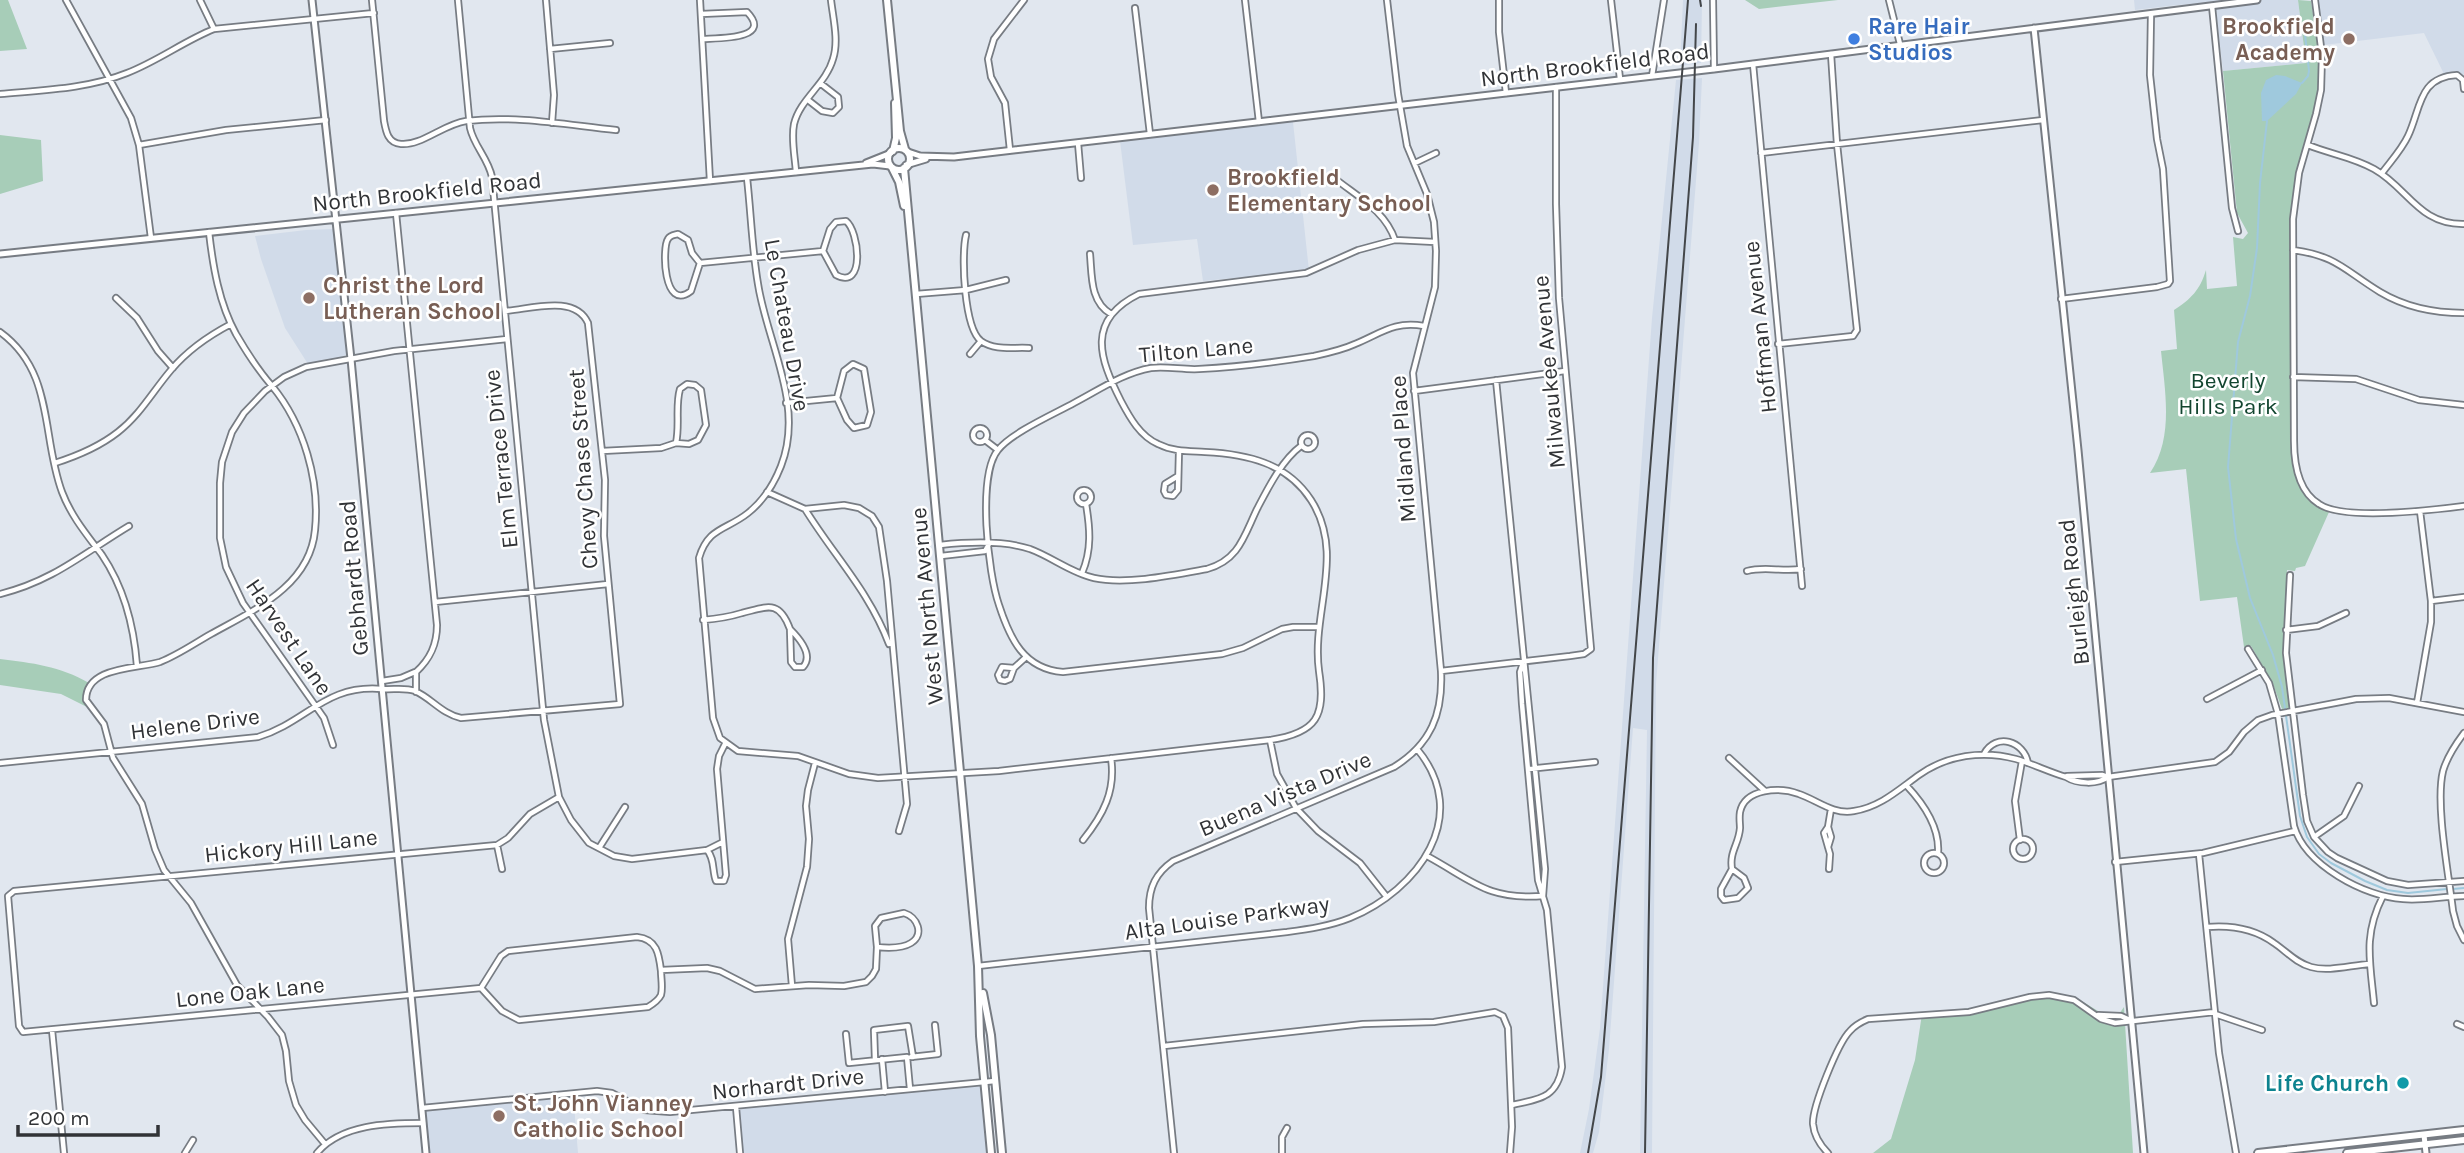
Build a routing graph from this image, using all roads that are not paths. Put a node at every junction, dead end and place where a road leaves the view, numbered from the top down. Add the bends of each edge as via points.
1 (66, 0) edge
2 (200, 0) edge
3 (312, 0) edge
4 (372, 0) edge
5 (458, 0) edge
6 (546, 0) edge
7 (700, 0) edge
8 (831, 0) edge
9 (887, 0) edge
10 (1024, 0) edge
11 (1245, 0) edge
12 (1387, 0) edge
13 (1499, 0) edge
14 (1611, 0) edge
15 (1664, 0) edge
16 (1713, 0) edge
17 (1889, 0) edge
18 (2258, 0) edge
19 (2315, 0) edge
20 (2212, 6) junction
21 (1135, 8) dead end
22 (374, 13) junction
23 (701, 14) junction
24 (2151, 14) junction
25 (314, 18) junction
26 (2034, 28) junction
27 (214, 29) junction
28 (703, 39) junction
29 (610, 43) dead end
30 (1900, 44) junction
31 (550, 49) junction
32 (1831, 54) junction
33 (1753, 64) junction
34 (1714, 69) junction
35 (1652, 75) junction
36 (111, 79) junction
37 (1620, 79) junction
38 (896, 80) junction
39 (820, 83) junction
40 (1556, 87) junction
41 (2464, 89) edge
42 (1506, 93) junction
43 (0, 94) edge
44 (808, 100) junction
45 (1400, 106) junction
46 (326, 120) junction
47 (2043, 120) junction
48 (470, 121) junction
49 (1259, 122) junction
50 (552, 123) junction
51 (616, 130) dead end
52 (1150, 134) junction
53 (1078, 143) junction
54 (1837, 144) junction
55 (139, 145) junction
56 (2308, 145) junction
57 (907, 150) junction
58 (1010, 150) junction
59 (892, 152) junction
60 (1436, 153) dead end
61 (1761, 153) junction
62 (936, 157) junction
63 (1415, 163) junction
64 (857, 167) junction
65 (891, 167) junction
66 (905, 167) junction
67 (796, 173) junction
68 (2382, 173) junction
69 (1333, 177) dead end
70 (747, 178) junction
71 (1081, 178) dead end
72 (710, 181) junction
73 (494, 203) junction
74 (396, 213) junction
75 (337, 219) junction
76 (2464, 224) edge
77 (2238, 231) dead end
78 (209, 232) junction
79 (966, 234) dead end
80 (910, 235) junction
81 (151, 238) junction
82 (1395, 240) junction
83 (1435, 242) junction
84 (2293, 250) junction
85 (823, 251) junction
86 (0, 254) edge
87 (1090, 254) dead end
88 (754, 258) junction
89 (699, 263) junction
90 (1006, 280) dead end
91 (967, 290) junction
92 (916, 294) junction
93 (116, 298) dead end
94 (2061, 299) junction
95 (505, 311) junction
96 (2464, 313) edge
97 (1111, 314) junction
98 (231, 324) junction
99 (1424, 326) junction
100 (0, 332) edge
101 (507, 339) junction
102 (981, 341) junction
103 (1778, 344) junction
104 (1029, 348) dead end
105 (409, 349) junction
106 (970, 354) dead end
107 (351, 359) junction
108 (173, 368) junction
109 (1565, 371) junction
110 (2293, 377) junction
111 (1496, 380) junction
112 (1111, 383) junction
113 (272, 385) junction
114 (1414, 391) junction
115 (837, 398) junction
116 (786, 403) junction
117 (2464, 405) edge
118 (985, 440) dead end
119 (676, 443) junction
120 (1301, 446) dead end
121 (998, 450) junction
122 (602, 451) junction
123 (1179, 452) junction
124 (55, 463) junction
125 (1280, 470) junction
126 (1178, 476) junction
127 (767, 492) junction
128 (1086, 504) dead end
129 (2464, 506) edge
130 (805, 509) junction
131 (2420, 511) junction
132 (129, 526) dead end
133 (989, 544) junction
134 (940, 545) junction
135 (96, 548) junction
136 (941, 556) junction
137 (1801, 569) junction
138 (1747, 571) dead end
139 (1082, 573) junction
140 (2290, 575) dead end
141 (608, 584) junction
142 (1802, 586) dead end
143 (531, 592) junction
144 (0, 594) edge
145 (2464, 597) edge
146 (2431, 601) junction
147 (435, 602) junction
148 (249, 612) junction
149 (2346, 613) dead end
150 (703, 620) junction
151 (1318, 628) junction
152 (790, 629) junction
153 (2287, 630) junction
154 (2248, 649) dead end
155 (891, 651) junction
156 (1025, 658) junction
157 (1523, 662) junction
158 (138, 666) junction
159 (1014, 668) dead end
160 (2262, 670) junction
161 (1441, 671) junction
162 (416, 672) junction
163 (382, 681) junction
164 (382, 689) junction
165 (416, 692) junction
166 (2207, 699) dead end
167 (2417, 703) junction
168 (315, 706) junction
169 (543, 711) junction
170 (2464, 712) edge
171 (2286, 713) junction
172 (2464, 733) edge
173 (1270, 740) junction
174 (726, 744) junction
175 (333, 745) dead end
176 (1418, 749) junction
177 (111, 752) junction
178 (1984, 754) junction
179 (1111, 758) junction
180 (1729, 758) dead end
181 (1595, 762) dead end
182 (2025, 762) junction
183 (0, 763) edge
184 (815, 763) junction
185 (1536, 768) junction
186 (1528, 769) junction
187 (960, 774) junction
188 (2108, 777) junction
189 (905, 778) junction
190 (1906, 785) junction
191 (2358, 786) dead end
192 (1766, 791) junction
193 (559, 797) junction
194 (625, 807) dead end
195 (1296, 808) junction
196 (1831, 809) junction
197 (899, 831) dead end
198 (2295, 831) junction
199 (2314, 837) junction
200 (1083, 840) dead end
201 (2020, 840) junction
202 (723, 842) junction
203 (497, 845) junction
204 (599, 848) junction
205 (707, 850) junction
206 (1938, 853) junction
207 (398, 854) junction
208 (2199, 854) junction
209 (1427, 856) junction
210 (2115, 862) junction
211 (502, 869) dead end
212 (1732, 869) junction
213 (1829, 869) dead end
214 (168, 876) junction
215 (2464, 881) edge
216 (2451, 889) junction
217 (1386, 896) junction
218 (1544, 896) junction
219 (2383, 896) junction
220 (2464, 896) edge
221 (2207, 927) junction
222 (2464, 940) edge
223 (877, 947) junction
224 (1153, 947) junction
225 (2370, 964) junction
226 (661, 970) junction
227 (979, 970) junction
228 (792, 986) junction
229 (481, 988) junction
230 (411, 995) junction
231 (2374, 1003) dead end
232 (259, 1009) junction
233 (2215, 1013) junction
234 (2130, 1020) junction
235 (2457, 1024) dead end
236 (935, 1025) dead end
237 (2464, 1027) edge
238 (52, 1030) junction
239 (2262, 1030) dead end
240 (23, 1032) joint
241 (846, 1034) dead end
242 (1164, 1046) junction
243 (910, 1057) junction
244 (882, 1059) junction
245 (875, 1060) junction
246 (995, 1081) junction
247 (984, 1082) junction
248 (910, 1089) junction
249 (885, 1092) junction
250 (1511, 1105) junction
251 (736, 1107) junction
252 (422, 1108) junction
253 (423, 1123) junction
254 (1287, 1128) dead end
255 (2464, 1130) edge
256 (2424, 1135) junction
257 (193, 1140) dead end
258 (2464, 1140) edge
259 (325, 1144) junction
260 (2425, 1144) junction
261 (2287, 1152) edge
262 (64, 1153) edge
263 (185, 1153) edge
264 (317, 1153) edge
265 (426, 1153) edge
266 (740, 1153) edge
267 (991, 1153) edge
268 (1002, 1153) edge
269 (1174, 1153) edge
270 (1282, 1153) edge
271 (1510, 1153) edge
272 (1828, 1153) edge
273 (2144, 1153) edge
274 (2236, 1153) edge
275 (2258, 1153) edge
276 (2347, 1153) edge
277 (2426, 1153) edge

1 - 36 street
2 - 27 street
3 - 25 street, Gebhardt Road
4 - 22 street
5 - 48 street, Elm Terrace Drive
6 - 31 street
7 - 23 street
8 - 39 street via 835,52
9 - 38 main road
10 - 58 street via 994,39 988,59 991,77 1005,103
11 - 49 street
12 - 45 street, Midland Place
13 - 42 street
14 - 37 street
15 - 35 street
16 - 34 street
17 - 30 street
18 - 20 street, North Brookfield Road
19 - 56 street via 2322,78
20 - 24 street, North Brookfield Road
20 - 77 street
21 - 52 street
22 - 25 street
22 - 48 street via 388,138 400,144 418,141 443,127
23 - 28 street
23 - 28 street via 747,12 753,25 743,36
24 - 26 street, North Brookfield Road
24 - 94 street via 2151,88 2163,169 2170,281 2157,287
25 - 27 street
25 - 46 street, Gebhardt Road
26 - 30 street, North Brookfield Road
26 - 47 street, Burleigh Road
27 - 36 street
28 - 72 street
29 - 31 street
30 - 32 street, North Brookfield Road
31 - 50 street
32 - 33 street, North Brookfield Road
32 - 54 street
33 - 34 street, North Brookfield Road
33 - 61 street, Hoffman Avenue
34 - 35 street, North Brookfield Road
35 - 37 street, North Brookfield Road
36 - 43 street
36 - 55 street
37 - 40 street, North Brookfield Road
38 - 57 main road via 900,131
38 - 59 main road
39 - 44 street
39 - 44 street via 838,97 839,107 826,113
40 - 42 street, North Brookfield Road
40 - 109 street, Milwaukee Avenue via 1556,246
41 - 68 street via 2457,75 2429,87 2420,99 2408,136
42 - 45 street, North Brookfield Road
44 - 67 street via 793,126
45 - 49 street, North Brookfield Road
45 - 63 street, Midland Place
46 - 55 street
46 - 75 street, Gebhardt Road
47 - 54 street
47 - 94 street, Burleigh Road
48 - 50 street
48 - 73 street, Elm Terrace Drive via 473,138 491,171
49 - 52 street, North Brookfield Road
50 - 51 street
52 - 53 street, North Brookfield Road
53 - 58 street, North Brookfield Road
53 - 71 street
54 - 61 street
54 - 103 street via 1856,335
55 - 81 street
56 - 68 street
56 - 84 street via 2294,199
57 - 59 main road
57 - 62 street, North Brookfield Road via 915,156
57 - 66 main road, West North Avenue
58 - 62 street, North Brookfield Road
59 - 64 street, North Brookfield Road
59 - 65 main road via 888,159
60 - 63 street
61 - 103 street, Hoffman Avenue
62 - 66 street, North Brookfield Road
63 - 83 street, Midland Place via 1427,194
64 - 65 street, North Brookfield Road
64 - 67 street, North Brookfield Road
65 - 66 main road
65 - 80 main road, West North Avenue via 901,188
66 - 80 main road, West North Avenue
67 - 70 street, North Brookfield Road
68 - 76 street via 2424,212
69 - 82 street via 1376,210
70 - 72 street, North Brookfield Road
70 - 88 street, Le Chateau Drive
72 - 73 street, North Brookfield Road
73 - 74 street, North Brookfield Road
73 - 95 street, Elm Terrace Drive
74 - 75 street, North Brookfield Road
74 - 105 street
75 - 78 street, North Brookfield Road
75 - 107 street, Gebhardt Road
78 - 81 street, North Brookfield Road
78 - 98 street
79 - 91 street
80 - 92 main road, West North Avenue
81 - 86 street, North Brookfield Road
82 - 83 street
82 - 97 street via 1306,273 1149,291 1130,298
83 - 99 street, Midland Place via 1435,287
84 - 96 street via 2327,256 2410,306
84 - 110 street
85 - 85 street via 839,278 852,276 857,268 852,226 836,222
85 - 88 street
87 - 97 street via 1093,289
88 - 89 street
88 - 116 street, Le Chateau Drive
89 - 89 street via 685,237 678,234 667,240 667,273 673,293 682,296 691,291
90 - 91 street
91 - 92 street
91 - 102 street via 971,328
92 - 134 main road, West North Avenue
93 - 108 street via 141,322
94 - 188 street, Burleigh Road
95 - 101 street, Elm Terrace Drive
95 - 122 street, Chevy Chase Street via 565,306 585,316
97 - 112 street via 1102,342
98 - 108 street
98 - 113 street
99 - 112 street, Tilton Lane via 1394,326 1314,356 1197,369 1152,368
99 - 114 street, Midland Place via 1413,368
100 - 124 street via 19,348 34,373
101 - 105 street, Harvest Lane
101 - 143 street, Elm Terrace Drive
102 - 104 street via 1002,348
102 - 106 street
103 - 137 street, Hoffman Avenue
105 - 107 street, Harvest Lane
105 - 147 street
107 - 113 street, Harvest Lane via 306,367
107 - 163 street, Gebhardt Road
108 - 124 street via 118,432
109 - 111 street
109 - 157 street, Milwaukee Avenue via 1592,645 1588,652
110 - 117 street via 2356,379 2419,400
110 - 131 street via 2296,469 2312,498 2323,507 2340,511
111 - 114 street
111 - 157 street
112 - 121 street, Tilton Lane via 1019,433
112 - 123 street via 1139,430 1159,445
113 - 148 street, Harvest Lane via 232,432 220,473 223,557
113 - 148 street via 308,456 315,530 296,577
114 - 161 street, Midland Place
115 - 115 street via 851,426 867,425 871,412 864,369 853,364 844,371
115 - 116 street
116 - 127 street, Le Chateau Drive via 788,436
118 - 121 street
119 - 119 street via 694,442 705,429 703,394 695,385 680,389
119 - 122 street
120 - 125 street
121 - 133 street via 985,489
122 - 141 street, Chevy Chase Street
123 - 125 street via 1243,455
123 - 126 street
124 - 135 street via 70,509
125 - 139 street via 1240,547 1222,564 1116,580
125 - 151 street via 1305,492 1324,525 1328,565
126 - 126 street via 1165,484 1166,495 1177,494
127 - 130 street
127 - 150 street, Le Chateau Drive via 746,515 711,535 702,549 698,564
128 - 139 street via 1090,535
129 - 131 street
130 - 155 street via 861,587
130 - 155 street via 852,506 876,521 883,542
131 - 146 street
132 - 135 street
133 - 134 street
133 - 136 street via 985,551
133 - 139 street via 1027,548
133 - 156 street via 998,603
134 - 136 main road, West North Avenue
135 - 144 street via 49,577
135 - 158 street via 129,611
136 - 187 main road, West North Avenue
137 - 138 street
137 - 142 street, Hoffman Avenue
140 - 153 street
141 - 143 street
141 - 169 street, Chevy Chase Street via 620,704
143 - 147 street
143 - 169 street, Elm Terrace Drive
145 - 146 street
146 - 167 street
147 - 162 street via 435,646
148 - 158 street via 169,658
148 - 168 street, Harvest Lane
149 - 153 street via 2322,625
150 - 152 street via 769,606 780,610
150 - 174 street, Le Chateau Drive via 713,718
151 - 156 street via 1282,629 1222,654 1071,672 1053,671
151 - 173 street via 1323,697 1315,720 1300,733
152 - 152 street via 790,662 799,668 808,656
153 - 171 street
154 - 160 street
155 - 189 street
156 - 159 street
157 - 161 street
157 - 185 street
157 - 186 street
158 - 177 street via 103,676 86,695 104,724
160 - 166 street
160 - 171 street
161 - 176 street, Buena Vista Drive via 1439,710
162 - 163 street
162 - 165 street
163 - 164 street, Gebhardt Road
164 - 165 street, Helene Drive
164 - 168 street, Helene Drive via 345,691
164 - 207 street, Gebhardt Road
165 - 169 street via 461,718
167 - 170 street
167 - 171 street via 2374,697
168 - 175 street, Harvest Lane
168 - 177 street, Helene Drive via 258,737
169 - 193 street, Elm Terrace Drive
171 - 188 street via 2250,725 2215,762
171 - 198 street
171 - 199 street
172 - 216 street via 2449,756 2441,784
173 - 179 street
173 - 195 street via 1278,774
174 - 184 street via 747,753 783,753
174 - 202 street via 717,769
176 - 195 street, Buena Vista Drive via 1386,771
176 - 209 street, Alta Louise Parkway via 1436,779 1440,803 1438,828
177 - 183 street, Helene Drive
177 - 214 street via 142,804
178 - 182 street
178 - 182 street via 1992,744 2011,742 2022,749
178 - 190 street via 1944,761
179 - 187 street
179 - 200 street via 1108,801
180 - 192 street
181 - 185 street
182 - 188 street via 2071,780 2104,781
182 - 201 street via 2015,802
184 - 189 street via 867,777
184 - 228 street via 807,790 807,867 788,939
185 - 186 street
185 - 218 street
186 - 218 street via 1537,869
187 - 189 street
187 - 227 main road, West North Avenue
188 - 210 street, Burleigh Road
189 - 197 street via 906,811
190 - 196 street via 1865,808
190 - 206 street via 1929,817
191 - 199 street via 2344,816
192 - 196 street via 1793,792
192 - 212 street via 1754,794 1742,807 1730,857
193 - 203 street via 530,814
193 - 204 street via 579,832
194 - 204 street
195 - 217 street via 1360,863
195 - 224 street, Buena Vista Drive via 1164,867 1149,896
196 - 213 street via 1824,833
198 - 208 street
198 - 219 street via 2319,862
199 - 216 street via 2337,858 2387,881
201 - 201 street via 2013,852 2026,858 2031,845
202 - 205 street
202 - 205 street via 724,881 716,881
203 - 207 street, Hickory Hill Lane
203 - 211 street
204 - 205 street via 624,859
206 - 206 street via 1944,866 1931,872 1926,858
207 - 214 street, Hickory Hill Lane
207 - 230 street, Gebhardt Road
208 - 210 street
208 - 221 street
209 - 217 street, Alta Louise Parkway
209 - 218 street via 1486,891 1510,897
210 - 234 street, Burleigh Road
212 - 212 street via 1748,888 1738,898 1724,900 1721,889
214 - 232 street via 191,903 237,985
214 - 240 street, Hickory Hill Lane via 9,893
215 - 216 street
216 - 219 street via 2412,900
216 - 220 street
216 - 222 street
217 - 224 street, Alta Louise Parkway via 1328,925
218 - 250 street via 1561,1072 1544,1098
219 - 225 street via 2371,925
221 - 225 street via 2251,931 2308,966
221 - 233 street
223 - 223 street via 913,942 919,930 915,919 904,914 881,918 875,926
223 - 228 street via 876,969 866,982
224 - 227 street, Alta Louise Parkway
224 - 242 street, Buena Vista Drive
225 - 231 street
226 - 228 street via 720,971 755,989
226 - 229 street via 656,946 642,938 520,948 501,956
226 - 229 street via 662,990 655,1003 614,1011 519,1020 502,1011
227 - 246 main road, West North Avenue
227 - 247 main road, West North Avenue
229 - 230 street, Lone Oak Lane
230 - 232 street, Lone Oak Lane
230 - 252 street, Gebhardt Road
232 - 238 street, Lone Oak Lane
232 - 259 street via 284,1041 296,1105
233 - 234 street
233 - 239 street
233 - 274 street
234 - 272 street via 2107,1021 2074,1000 2049,995 1967,1013 1861,1022 1843,1039 1814,1110 1815,1132
234 - 273 street, Burleigh Road
235 - 237 street
236 - 243 street via 938,1054
238 - 240 street, Lone Oak Lane
238 - 262 street
241 - 245 street via 849,1063
242 - 250 street via 1363,1024 1434,1022 1495,1012 1507,1024
242 - 269 street, Buena Vista Drive
243 - 244 street
243 - 245 street via 908,1026 874,1030
243 - 248 street
244 - 245 street
244 - 249 street
246 - 247 street, Norhardt Drive
246 - 268 main road, West North Avenue
247 - 248 street, Norhardt Drive
247 - 267 main road, West North Avenue
248 - 249 street, Norhardt Drive
249 - 251 street, Norhardt Drive
250 - 271 street
251 - 252 street, Norhardt Drive via 655,1112 597,1091
251 - 266 street
252 - 253 street, Gebhardt Road
253 - 259 street via 357,1129
253 - 265 street, Gebhardt Road
254 - 270 street
255 - 256 main road
256 - 260 street
256 - 261 main road
257 - 263 street
258 - 260 main road
259 - 264 street
260 - 276 main road
260 - 277 street
261 - 275 main road

